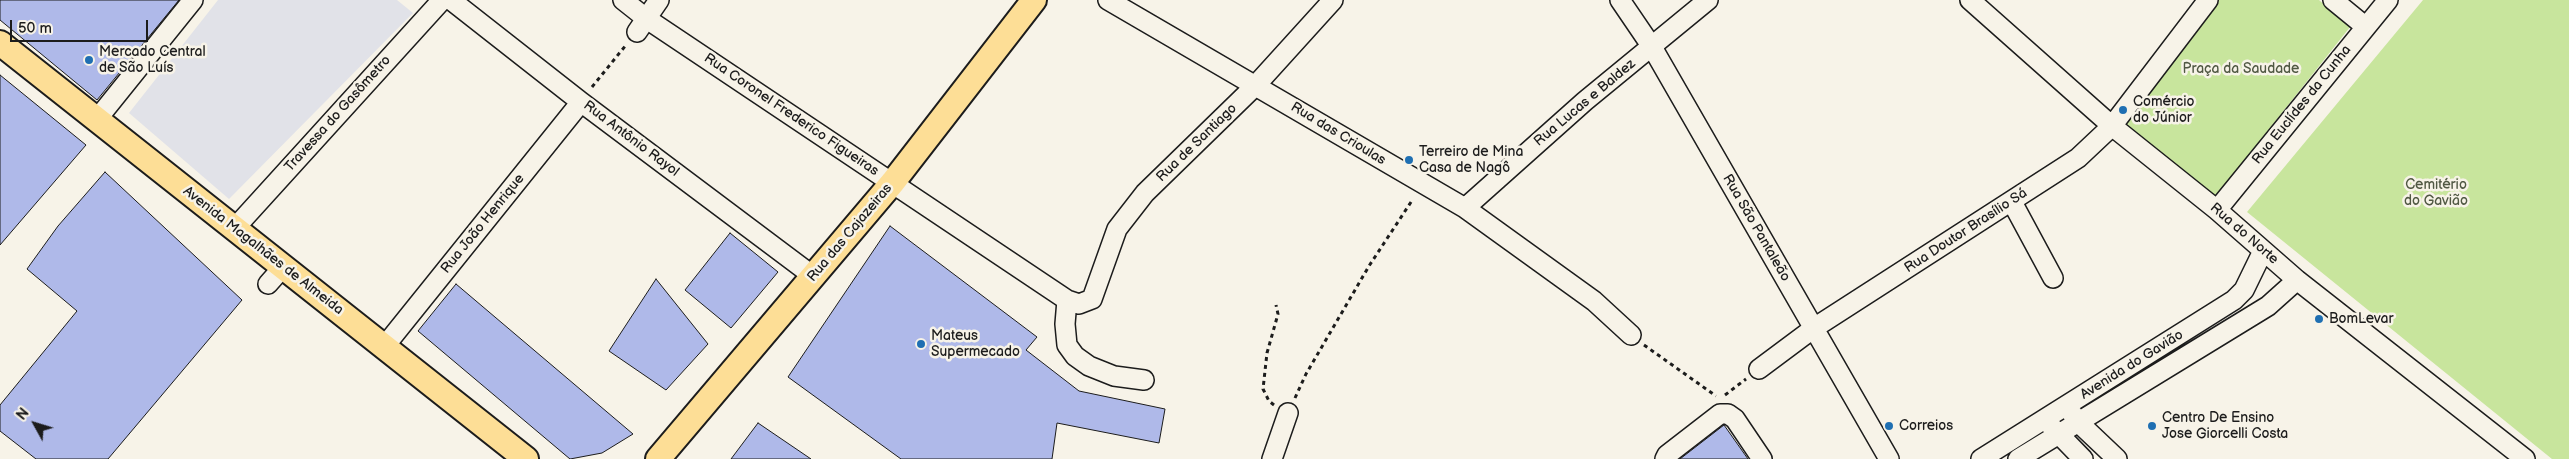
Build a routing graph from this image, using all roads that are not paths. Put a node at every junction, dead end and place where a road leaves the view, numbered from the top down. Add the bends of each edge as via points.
1 (193, 0) edge
2 (442, 0) edge
3 (451, 0) edge
4 (623, 0) edge
5 (659, 0) edge
6 (1034, 0) edge
7 (1108, 0) edge
8 (1334, 0) edge
9 (1620, 0) edge
10 (1708, 0) edge
11 (1970, 0) edge
12 (2208, 0) edge
13 (2334, 0) edge
14 (2388, 0) edge
15 (642, 25) junction
16 (2366, 28) junction
17 (0, 43) edge
18 (1652, 47) junction
19 (1256, 85) junction
20 (581, 102) junction
21 (98, 118) junction
22 (2112, 126) junction
23 (893, 182) junction
24 (2012, 202) junction
25 (1465, 208) junction
26 (2216, 210) junction
27 (234, 229) junction
28 (2263, 251) junction
29 (813, 276) junction
30 (2053, 278) dead end
31 (2297, 280) junction
32 (1068, 300) junction
33 (1087, 303) joint
34 (2208, 317) junction
35 (1814, 328) junction
36 (1631, 336) road end
37 (2221, 336) junction
38 (384, 347) junction
39 (1759, 369) dead end
40 (1144, 380) dead end
41 (2066, 406) junction
42 (1288, 413) road end
43 (2046, 419) junction
44 (2078, 422) junction
45 (2058, 435) junction
46 (665, 452) edge
47 (2512, 455) edge
48 (526, 459) edge
49 (1272, 459) edge
50 (1665, 459) edge
51 (1762, 459) edge
52 (1889, 459) edge
53 (1981, 459) edge
54 (2018, 459) edge
55 (2083, 459) edge
56 (2117, 459) edge

1 - 21 street
2 - 27 street, Travessa do Gasômetro
3 - 20 street, Rua Antônio Rayol
4 - 15 street, Rua Coronel Frederico Figueiras
5 - 15 street
6 - 23 main road, Rua das Cajazeiras
7 - 19 street, Rua das Crioulas
8 - 19 street, Rua de Santiago
9 - 18 street, Rua São Pantaleão
10 - 18 street, Rua Lucas e Baldez
11 - 22 street, Rua do Norte
12 - 22 street, Rua Doutor Brasílio Sá
13 - 16 street
14 - 16 street, Rua Euclídes da Cunha
15 - 23 street, Rua Coronel Frederico Figueiras
16 - 26 street, Rua Euclídes da Cunha
17 - 21 main road, Avenida Magalhães de Almeida
18 - 25 street, Rua Lucas e Baldez via 1585,101
18 - 35 street, Rua São Pantaleão
19 - 25 street, Rua das Crioulas
19 - 33 street, Rua de Santiago via 1145,193 1117,229 1099,284
20 - 29 street, Rua Antônio Rayol
20 - 38 street, Rua João Henrique
21 - 27 main road, Avenida Magalhães de Almeida
22 - 24 street, Rua Doutor Brasílio Sá via 2078,158
22 - 26 street, Rua do Norte
23 - 29 main road, Rua das Cajazeiras
23 - 32 street, Rua Coronel Frederico Figueiras
24 - 30 street
24 - 35 street, Rua Doutor Brasílio Sá
25 - 36 street, Rua das Crioulas via 1594,301
26 - 28 street, Rua do Norte
27 - 38 main road, Avenida Magalhães de Almeida via 275,276
28 - 31 street, Rua do Norte
28 - 34 street, Avenida do Gavião via 2244,290
29 - 46 main road, Rua das Cajazeiras
31 - 37 street, Avenida do Gavião via 2268,306
31 - 47 street, Rua do Norte
32 - 33 street, Rua Coronel Frederico Figueiras
32 - 40 street via 1067,345 1075,356 1089,366 1114,376
34 - 37 street
34 - 41 street, Avenida do Gavião
35 - 39 street, Rua Doutor Brasílio Sá
35 - 52 street, Rua São Pantaleão
37 - 44 street, Avenida do Gavião
38 - 48 main road, Avenida Magalhães de Almeida
41 - 43 street, Avenida do Gavião
41 - 44 street
42 - 49 street
43 - 45 street
43 - 53 street, Avenida do Gavião
44 - 45 street, Avenida do Gavião
44 - 56 street
45 - 54 street, Avenida do Gavião
45 - 55 street
50 - 51 street via 1720,414 1728,414 1735,419

